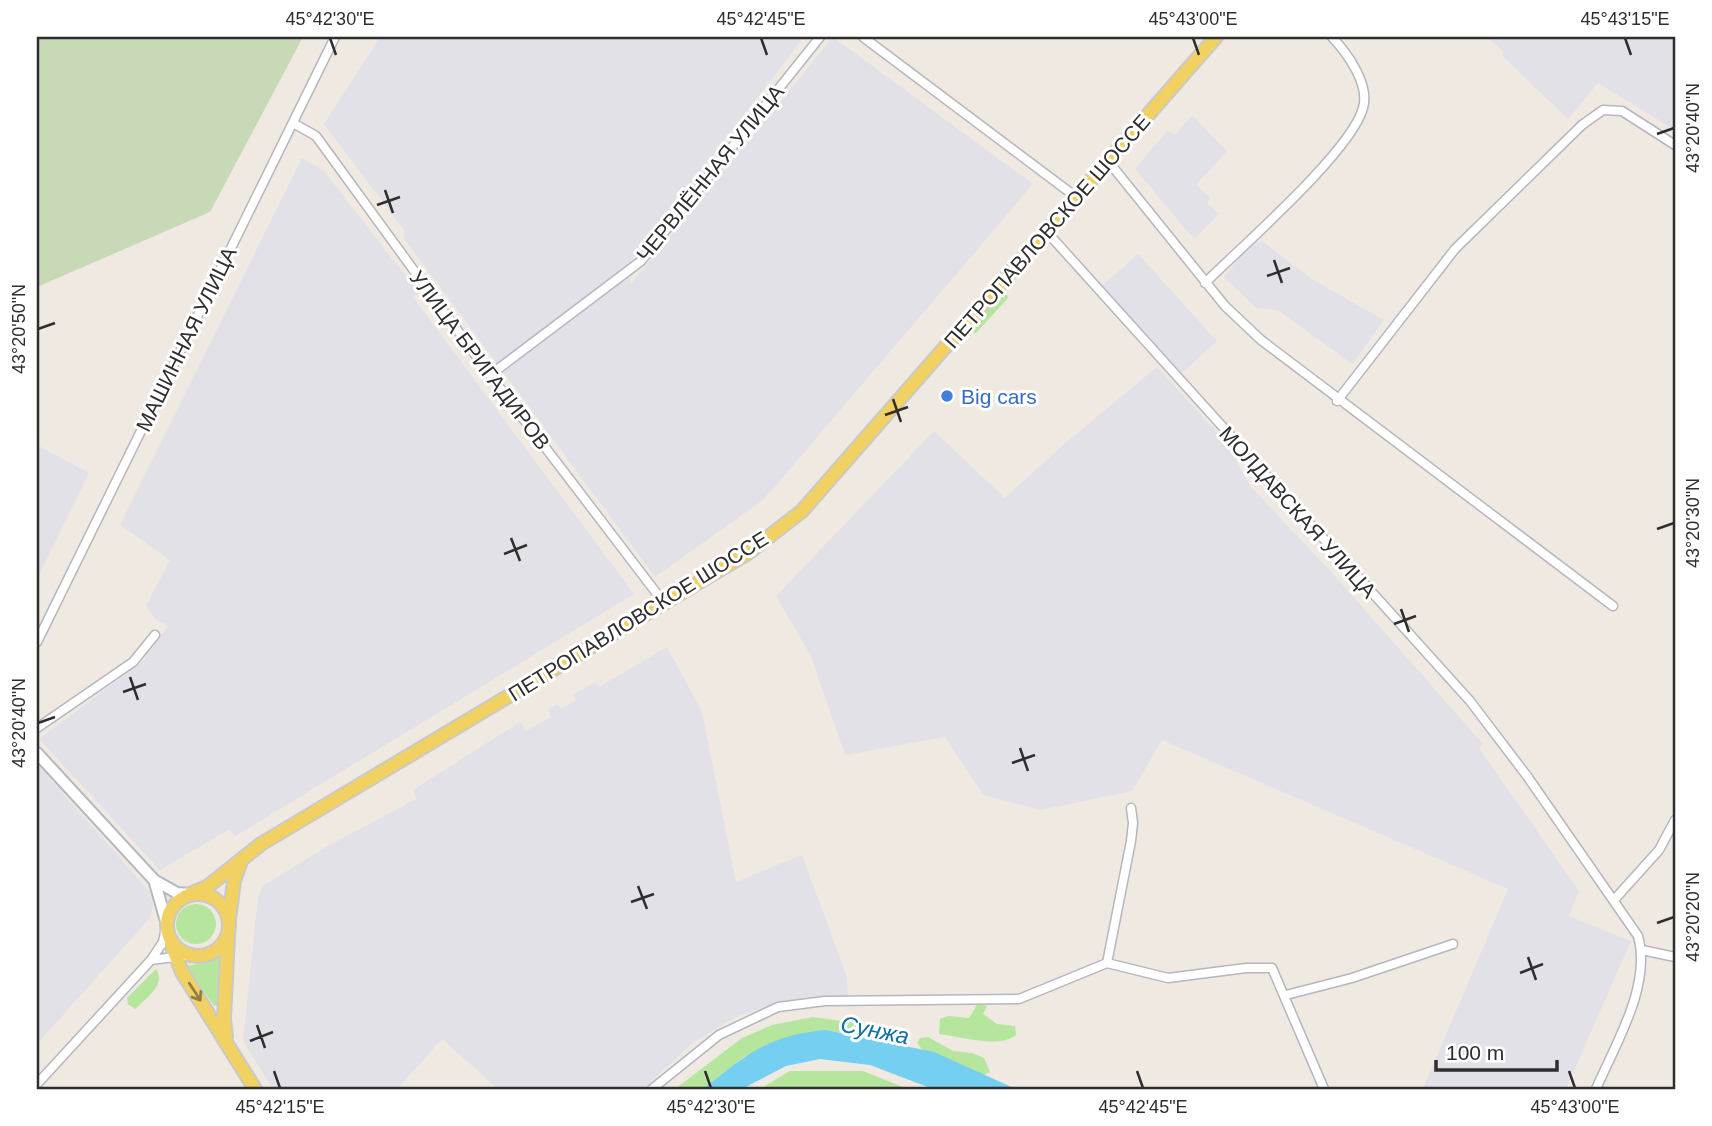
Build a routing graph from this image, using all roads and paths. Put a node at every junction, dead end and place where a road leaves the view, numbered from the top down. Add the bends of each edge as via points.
1 (335, 37) edge
2 (820, 37) edge
3 (863, 37) edge
4 (1216, 37) edge
5 (1332, 37) edge
6 (293, 122) junction
7 (1675, 145) edge
8 (1108, 161) junction
9 (1076, 197) junction
10 (1046, 231) junction
11 (1205, 283) junction
12 (490, 375) junction
13 (1338, 401) junction
14 (664, 603) junction
15 (1613, 606) dead end
16 (155, 635) dead end
17 (37, 642) edge
18 (37, 728) edge
19 (37, 753) edge
20 (1130, 808) dead end
21 (1675, 820) edge
22 (241, 861) junction
23 (154, 880) junction
24 (190, 894) junction
25 (1614, 900) junction
26 (229, 927) junction
27 (167, 928) junction
28 (1453, 944) dead end
29 (1642, 950) junction
30 (190, 956) junction
31 (175, 957) junction
32 (1675, 957) edge
33 (151, 960) junction
34 (1107, 963) junction
35 (1286, 995) junction
36 (228, 1044) junction
37 (37, 1084) edge
38 (255, 1089) edge
39 (652, 1089) edge
40 (1324, 1089) edge
41 (1596, 1089) edge

1 - 6 street, МАШИННАЯ УЛИЦА
2 - 12 street, ЧЕРВЛЁННАЯ УЛИЦА via 641,261
3 - 9 street
4 - 8 main road, ПЕТРОПАВЛОВСКОЕ ШОССЕ
5 - 11 street via 1350,57 1361,87 1364,107 1355,125 1312,180
6 - 12 street, УЛИЦА БРИГАДИРОВ via 316,136
6 - 17 street, МАШИННАЯ УЛИЦА
7 - 13 street via 1622,110 1603,110 1582,125 1455,249
8 - 9 main road, ПЕТРОПАВЛОВСКОЕ ШОССЕ
8 - 11 street
9 - 10 main road, ПЕТРОПАВЛОВСКОЕ ШОССЕ
10 - 14 main road, ПЕТРОПАВЛОВСКОЕ ШОССЕ via 802,511 748,553
10 - 25 street, МОЛДАВСКАЯ УЛИЦА via 1470,701
11 - 13 street via 1261,340
12 - 14 street, УЛИЦА БРИГАДИРОВ
13 - 15 street
14 - 22 main road, ПЕТРОПАВЛОВСКОЕ ШОССЕ via 261,844
16 - 18 street via 133,662
19 - 23 main road
20 - 34 street via 1131,841
21 - 25 street via 1659,850
22 - 24 main road, ПЕТРОПАВЛОВСКОЕ ШОССЕ
22 - 26 main road
23 - 24 main road via 177,893
23 - 27 main road
24 - 26 main road via 201,893 220,903
24 - 27 main road via 177,901
25 - 29 street, МОЛДАВСКАЯ УЛИЦА via 1639,936
26 - 30 main road via 225,941 210,954
26 - 36 main road via 224,1019
27 - 30 main road via 174,945
27 - 31 main road
27 - 33 street
28 - 35 street
29 - 32 street
29 - 41 street via 1628,1012
30 - 31 street
31 - 33 street
31 -> 36 main road
33 - 37 street
34 - 35 street via 1168,978 1272,968
34 - 39 street via 1019,999 825,1001 778,1007 719,1035
35 - 40 street
36 - 38 main road

